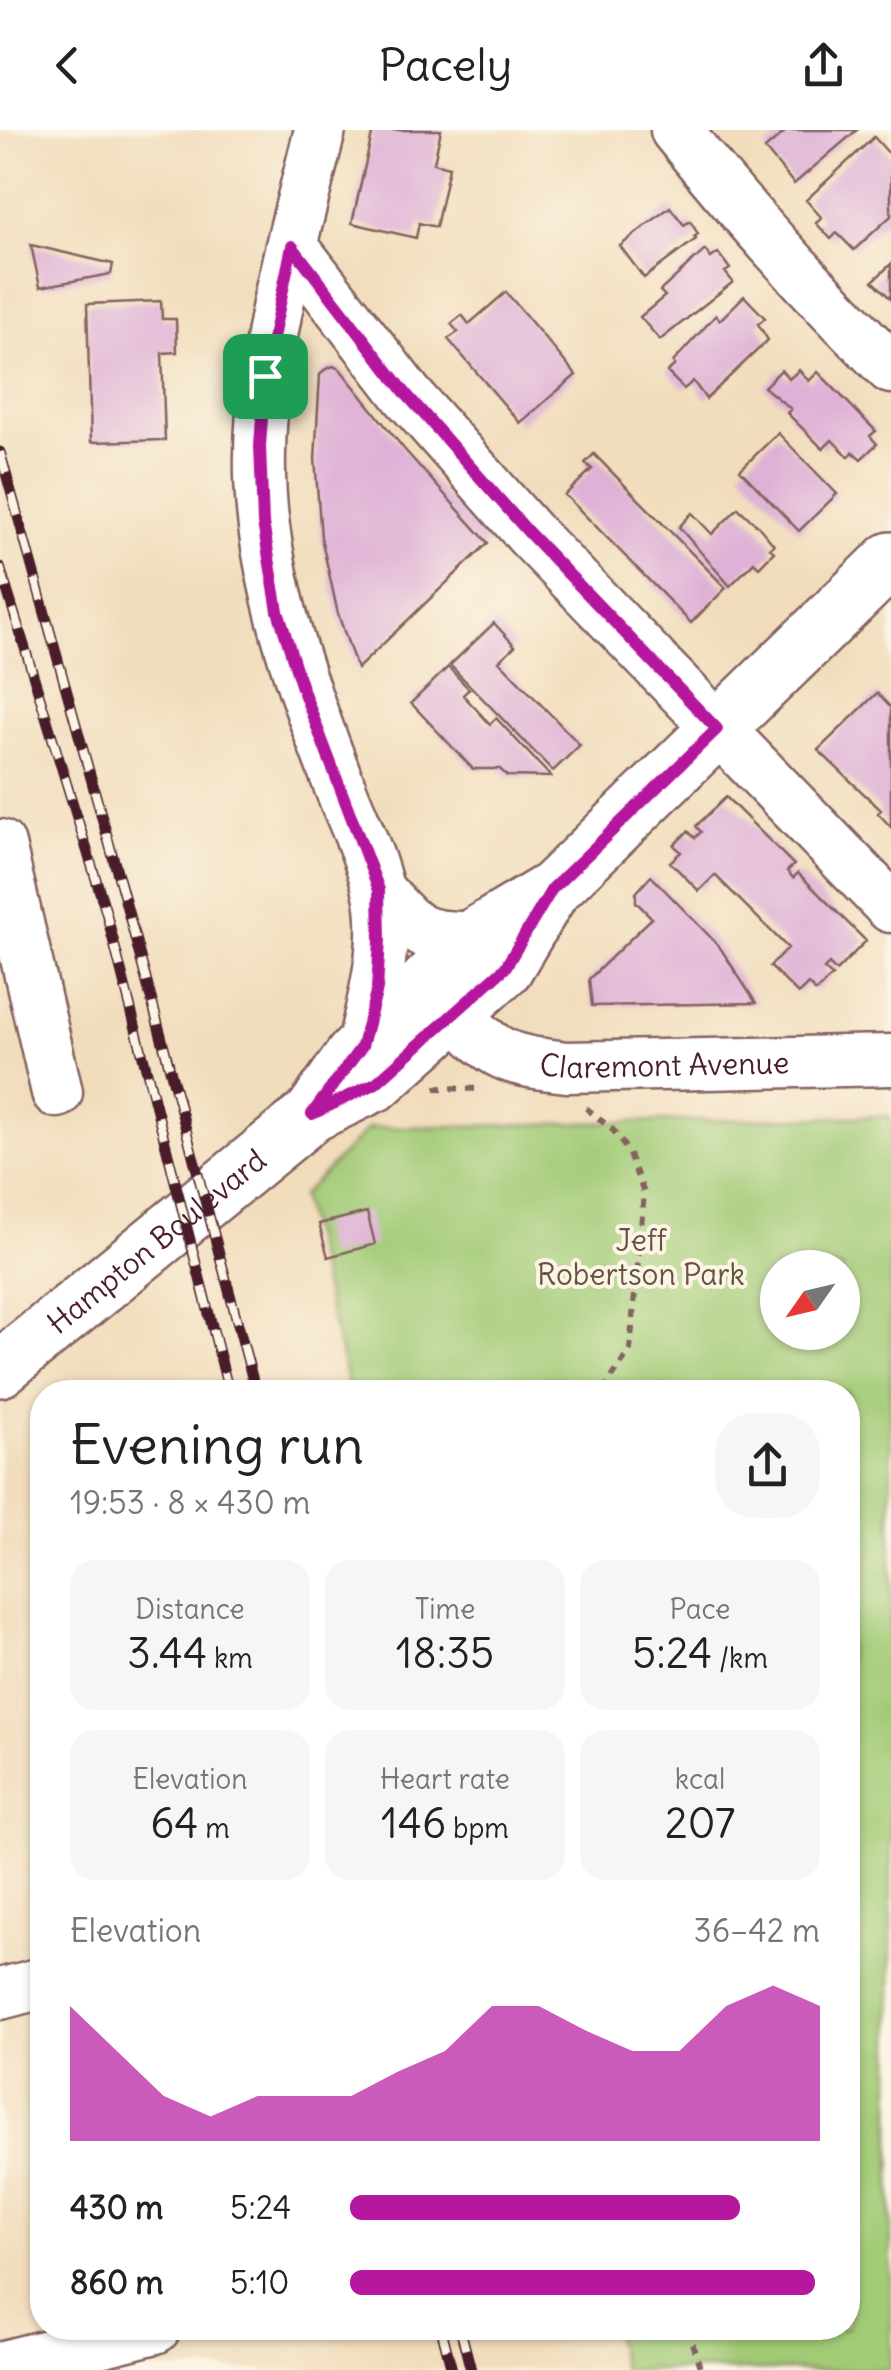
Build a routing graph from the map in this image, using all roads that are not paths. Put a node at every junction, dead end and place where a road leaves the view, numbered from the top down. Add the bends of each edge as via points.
1 (320, 130) edge
2 (676, 130) edge
3 (292, 246) junction
4 (891, 368) edge
5 (891, 560) edge
6 (717, 729) junction
7 (0, 845) edge
8 (552, 889) junction
9 (379, 890) junction
10 (891, 907) edge
11 (473, 937) junction
12 (457, 1013) junction
13 (362, 1046) junction
14 (891, 1060) edge
15 (57, 1092) dead end
16 (312, 1114) junction
17 (0, 1369) edge
18 (30, 1986) edge
19 (0, 1994) edge
20 (107, 2340) edge
21 (0, 2367) edge

1 - 3 street
2 - 4 street via 814,292
3 - 6 street via 407,395
3 - 9 street via 265,376 263,523 278,611 301,685
5 - 6 main road, Hampton Boulevard
6 - 8 main road, Hampton Boulevard
6 - 10 street
7 - 15 street
8 - 11 main road, Hampton Boulevard
8 - 12 main road, Hampton Boulevard via 505,968
9 - 11 street via 422,932
9 - 13 street via 377,989
11 - 13 main road, Hampton Boulevard
12 - 14 street, Claremont Avenue via 486,1046 525,1062
12 - 16 main road, Hampton Boulevard via 376,1083
13 - 16 main road, Hampton Boulevard
16 - 17 main road, Hampton Boulevard
18 - 19 street
20 - 21 street

